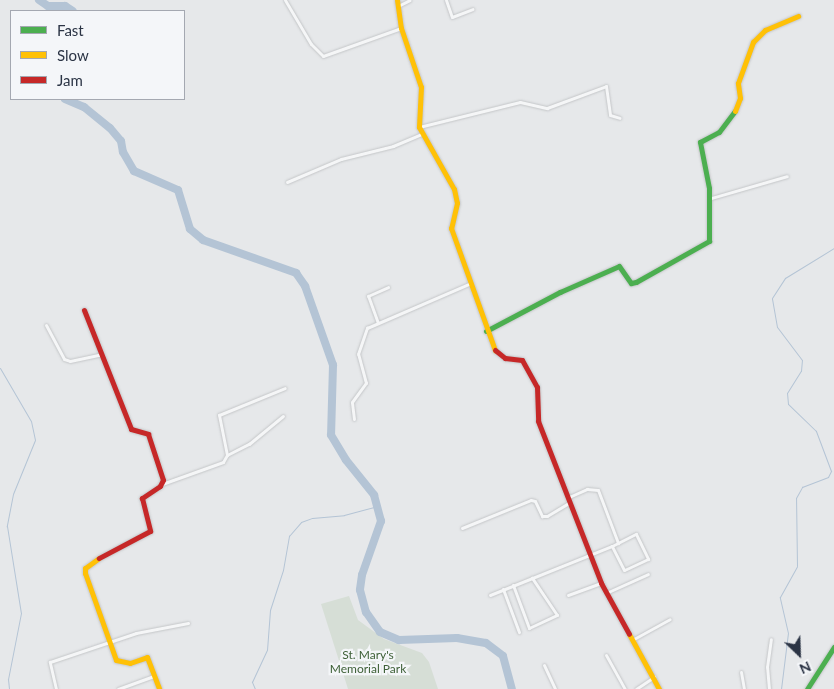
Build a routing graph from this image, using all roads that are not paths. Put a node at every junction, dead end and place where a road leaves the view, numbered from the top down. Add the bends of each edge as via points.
1 (285, 0) edge
2 (410, 0) edge
3 (446, 0) edge
4 (398, 3) edge
5 (473, 9) dead end
6 (798, 16) dead end
7 (401, 28) junction
8 (620, 118) dead end
9 (420, 128) junction
10 (422, 134) junction
11 (786, 176) dead end
12 (287, 182) dead end
13 (707, 199) junction
14 (472, 282) junction
15 (388, 287) dead end
16 (84, 310) dead end
17 (378, 323) junction
18 (46, 325) dead end
19 (486, 331) junction
20 (100, 355) junction
21 (285, 388) dead end
22 (283, 416) dead end
23 (354, 419) dead end
24 (227, 455) junction
25 (162, 484) junction
26 (569, 499) junction
27 (462, 528) dead end
28 (618, 543) junction
29 (612, 546) junction
30 (590, 554) junction
31 (648, 574) dead end
32 (532, 578) junction
33 (601, 583) junction
34 (513, 585) junction
35 (503, 590) junction
36 (605, 593) junction
37 (490, 595) dead end
38 (568, 595) dead end
39 (670, 619) dead end
40 (188, 623) dead end
41 (519, 632) dead end
42 (771, 639) dead end
43 (632, 640) junction
44 (109, 642) junction
45 (834, 647) edge
46 (606, 655) dead end
47 (544, 665) dead end
48 (741, 672) dead end
49 (154, 676) junction
50 (654, 677) junction
51 (56, 689) edge
52 (118, 689) edge
53 (159, 689) edge
54 (555, 689) edge
55 (625, 689) edge
56 (636, 689) edge
57 (659, 689) edge
58 (744, 689) edge
59 (769, 689) edge
60 (807, 689) edge

1 - 7 street via 311,44 324,56
2 - 4 street
3 - 5 street via 452,17
4 - 7 street
6 - 13 street via 765,30 753,42 738,83 740,98 737,108 719,132 700,142 709,188
7 - 9 street via 421,87
8 - 9 street via 610,115 606,86 547,108 520,102
9 - 10 street
10 - 12 street via 393,146 341,159
10 - 14 street via 454,189 457,203 450,224
11 - 13 street
13 - 19 street via 709,241 688,255 631,283 619,266 560,292
14 - 17 street
14 - 19 street
15 - 17 street via 368,296
16 - 20 street
17 - 23 street via 368,328 358,354 366,383 352,402
18 - 20 street via 64,359 70,361
19 - 26 street via 497,352 505,358 520,359 538,390 538,420
20 - 25 street via 131,429 148,434
21 - 24 street via 219,415
22 - 24 street via 250,444
24 - 25 street via 223,462
25 - 44 street via 142,498 150,531 85,568
26 - 27 street via 547,516 542,516 535,501 531,500
26 - 28 street via 587,488 598,490
26 - 30 street
28 - 29 street
28 - 29 street via 636,534 648,559 624,570
29 - 30 street
30 - 32 street
30 - 33 street
31 - 36 street
32 - 34 street
32 - 34 street via 558,615 528,628
33 - 36 street
33 - 38 street
34 - 35 street
35 - 37 street
35 - 41 street
36 - 43 street
39 - 43 street
40 - 44 street
42 - 59 street via 767,667
43 - 50 street
44 - 49 street via 116,660 130,663 147,657
44 - 51 street via 50,662
45 - 60 street
46 - 55 street
47 - 54 street
48 - 58 street
49 - 52 street
49 - 53 street
50 - 56 street
50 - 57 street

